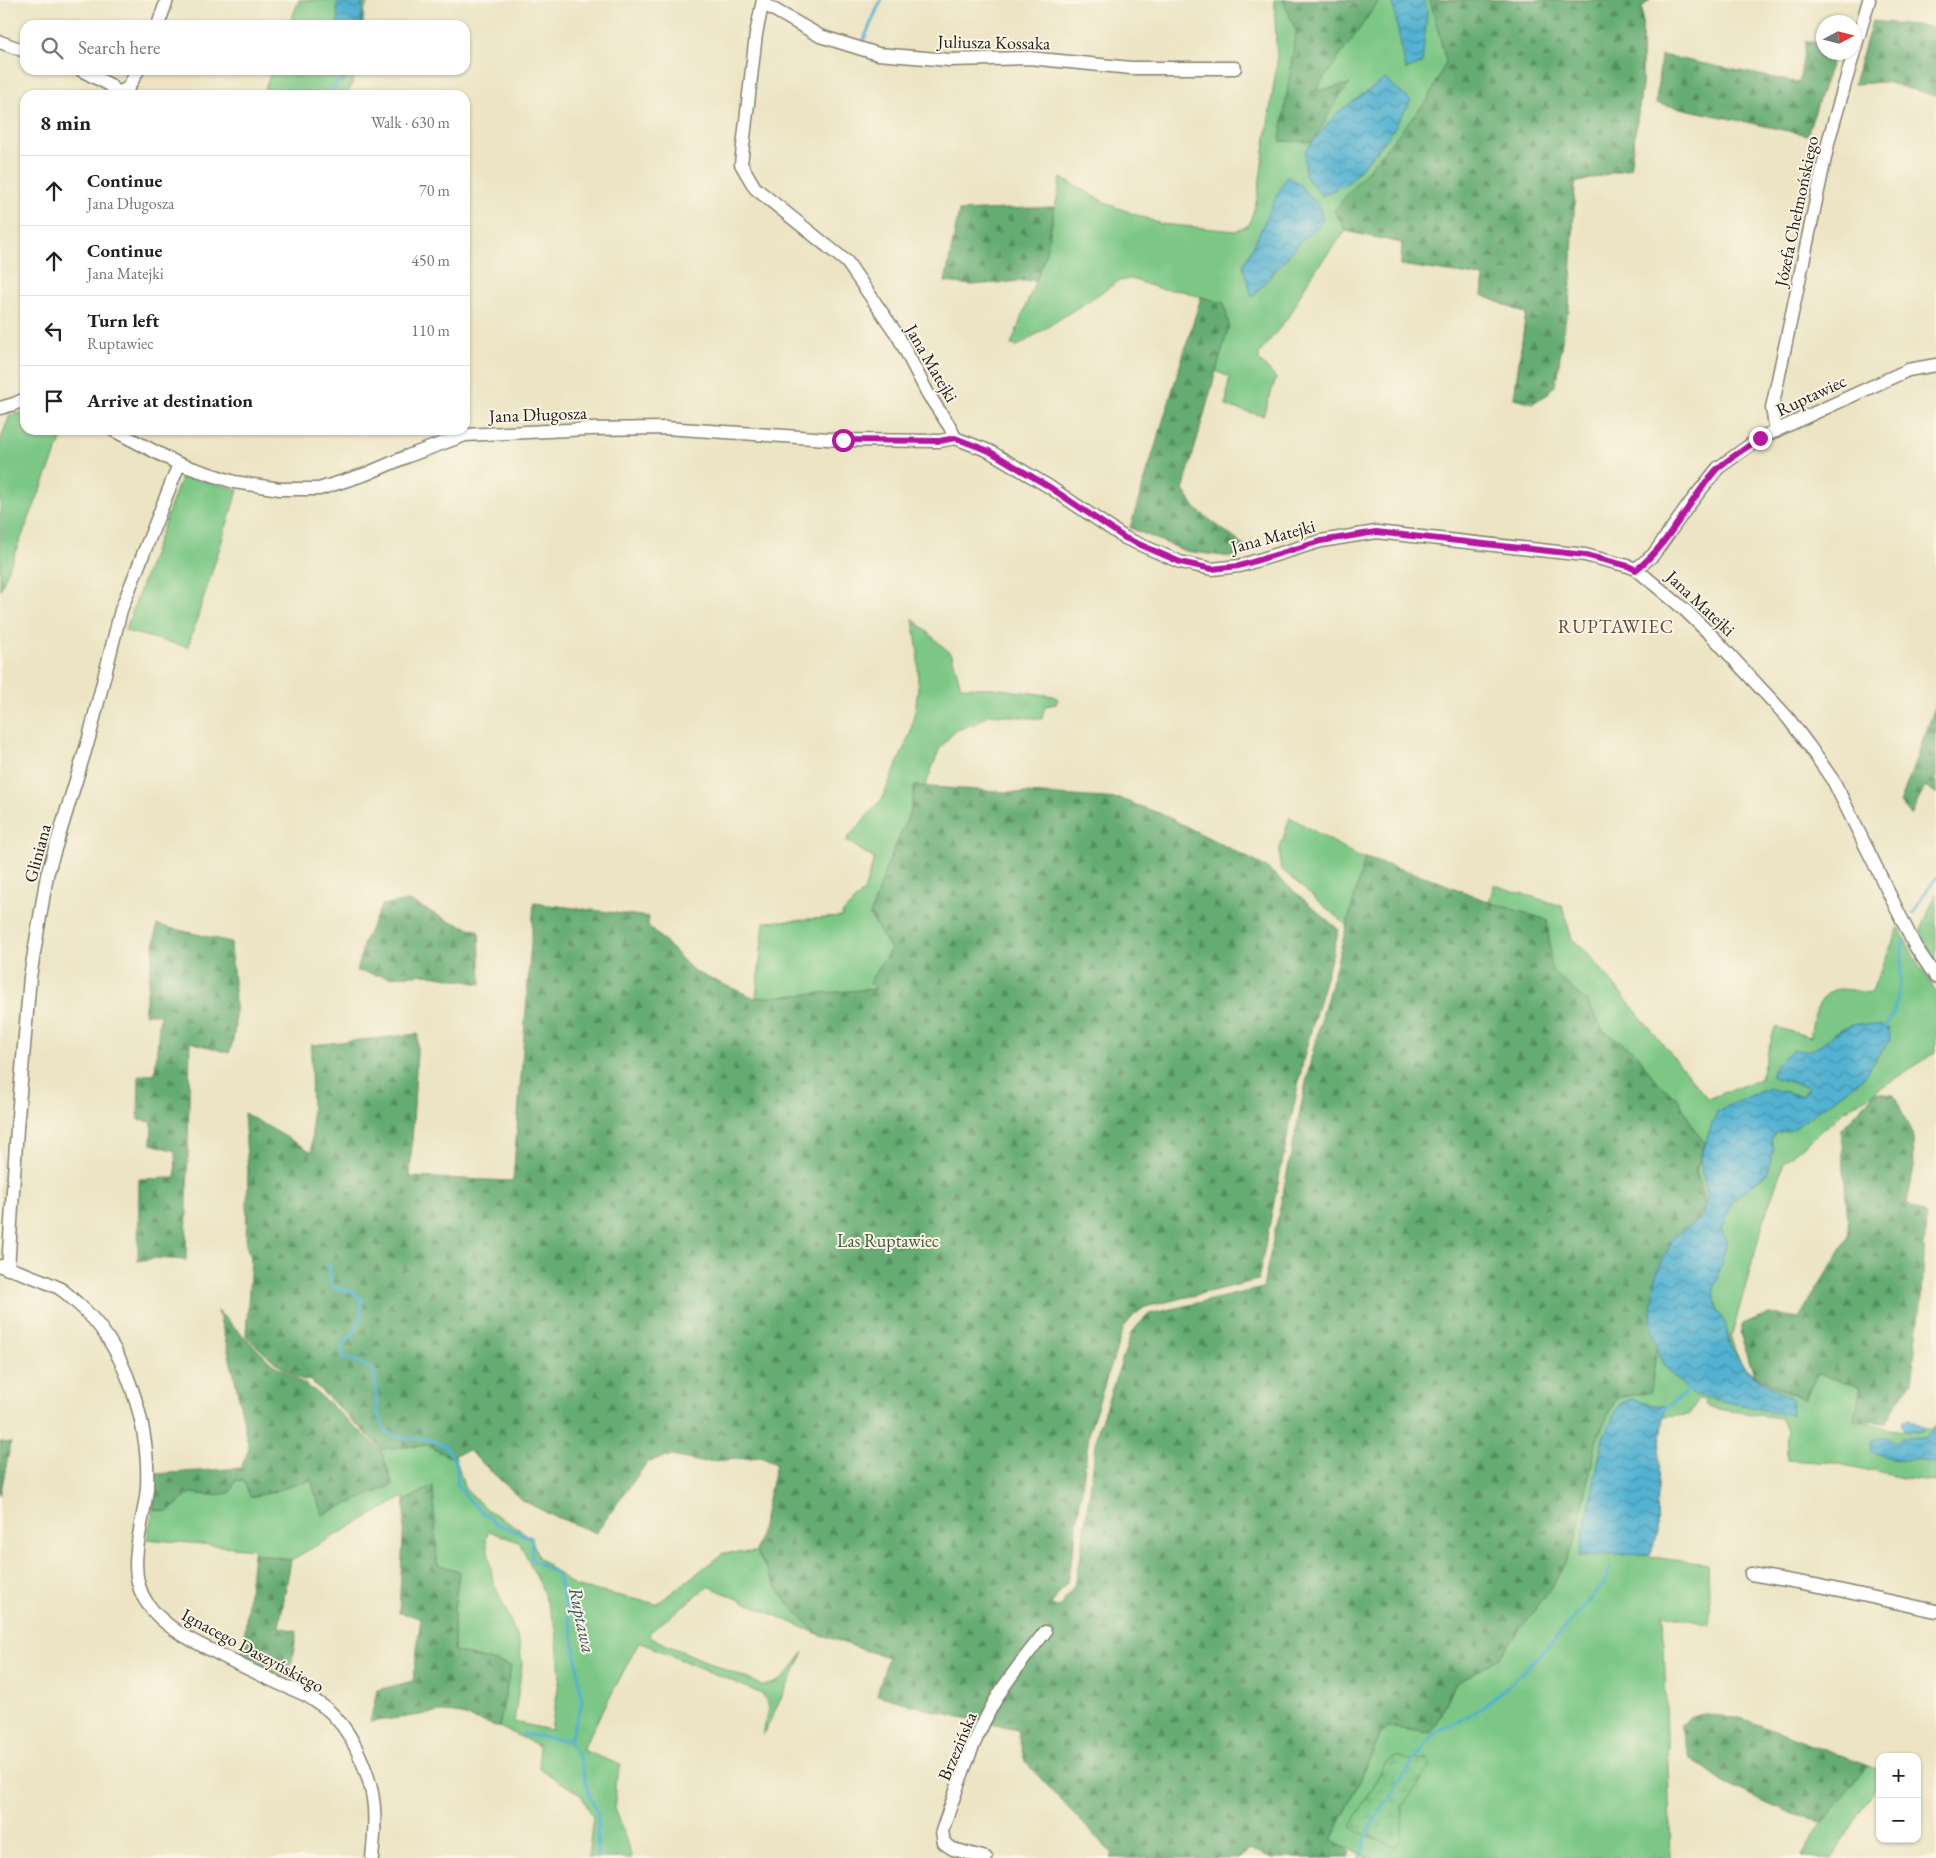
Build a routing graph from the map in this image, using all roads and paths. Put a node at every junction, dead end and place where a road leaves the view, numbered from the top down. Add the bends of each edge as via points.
1 (167, 0) edge
2 (1869, 0) edge
3 (764, 2) edge
4 (160, 20) edge
5 (0, 42) edge
6 (20, 49) edge
7 (1235, 68) dead end
8 (91, 75) edge
9 (135, 75) edge
10 (114, 90) edge
11 (125, 90) edge
12 (1936, 365) edge
13 (20, 401) edge
14 (0, 408) edge
15 (1776, 431) junction
16 (123, 435) edge
17 (465, 435) edge
18 (470, 435) edge
19 (955, 438) junction
20 (178, 464) junction
21 (1636, 570) junction
22 (1936, 978) edge
23 (4, 1267) edge
24 (1752, 1574) dead end
25 (1936, 1611) edge
26 (1045, 1632) dead end
27 (372, 1858) edge
28 (986, 1858) edge

1 - 4 street
2 - 15 street, Józefa Chełmońskiego via 1829,140 1804,254 1772,408
3 - 7 street, Juliusza Kossaka via 820,36 878,54 949,60 1029,58 1131,68
3 - 19 street, Jana Matejki via 756,34 741,164 755,188 847,262 898,336
5 - 6 street
8 - 10 street
9 - 11 street
12 - 15 street, Ruptawiec via 1908,370
13 - 14 street
15 - 21 street, Ruptawiec via 1760,438 1718,468 1654,555
16 - 20 street, Jana Długosza
17 - 20 street, Jana Długosza via 319,489 247,486
18 - 19 street, Jana Długosza via 665,428 843,440 940,441
19 - 21 street, Jana Matejki via 989,451 1125,538 1180,562 1212,569 1239,566 1321,541 1376,532 1585,555
20 - 23 street, Gliniana via 121,610 89,738 47,874 30,977
21 - 22 street, Jana Matejki via 1716,640 1788,718 1809,746 1834,782 1915,946
23 - 27 street, Ignacego Daszyńskiego via 60,1289 91,1315 113,1344 128,1376 147,1454 147,1488 137,1548 139,1585 147,1602 166,1623 190,1640 314,1699 336,1718 353,1743 366,1772 374,1805
24 - 25 street
26 - 28 street, Brzezińska via 1018,1666 979,1732 942,1831 944,1843 953,1849

